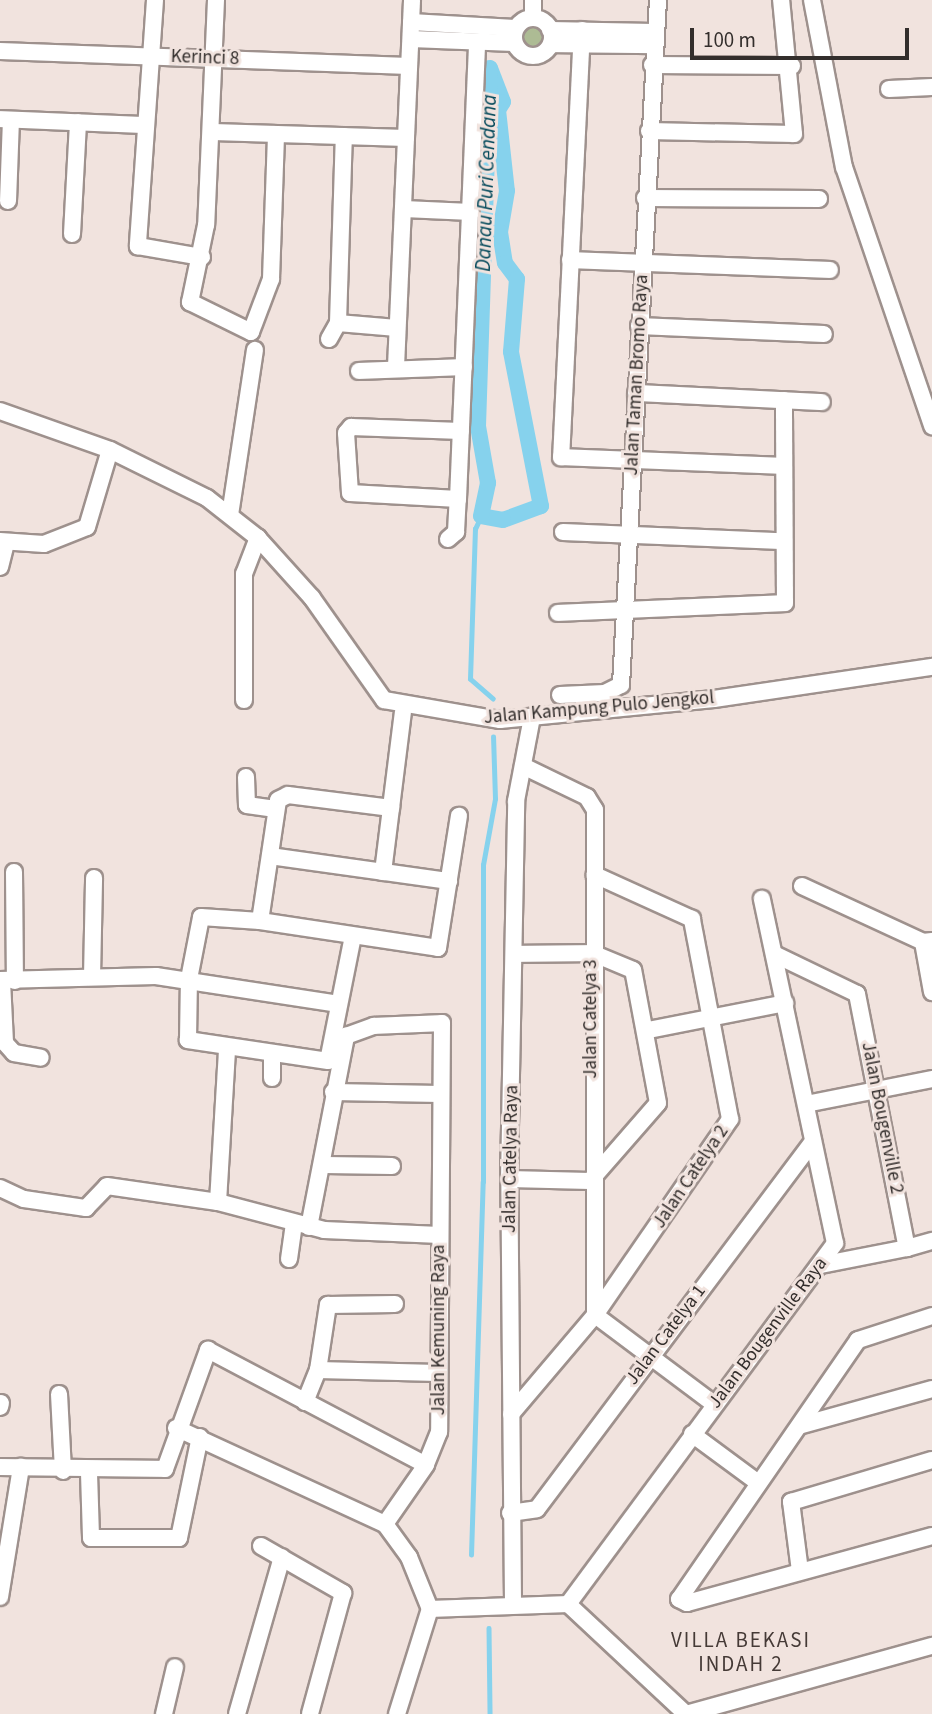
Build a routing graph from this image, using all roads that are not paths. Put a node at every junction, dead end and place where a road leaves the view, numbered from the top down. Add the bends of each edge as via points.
1 (155, 0) edge
2 (216, 0) edge
3 (412, 0) edge
4 (533, 0) edge
5 (657, 0) edge
6 (781, 0) edge
7 (812, 0) edge
8 (533, 18) junction
9 (411, 22) junction
10 (515, 36) junction
11 (551, 37) junction
12 (582, 37) junction
13 (411, 38) junction
14 (653, 39) junction
15 (477, 42) junction
16 (0, 51) edge
17 (151, 56) junction
18 (214, 59) junction
19 (652, 65) junction
20 (409, 66) junction
21 (792, 66) junction
22 (932, 87) edge
23 (889, 89) dead end
24 (6, 119) edge
25 (78, 122) junction
26 (142, 125) junction
27 (649, 131) junction
28 (213, 132) junction
29 (276, 134) junction
30 (344, 136) junction
31 (406, 138) junction
32 (645, 198) junction
33 (819, 199) dead end
34 (8, 201) dead end
35 (404, 209) junction
36 (471, 212) junction
37 (72, 234) dead end
38 (202, 257) junction
39 (570, 260) junction
40 (642, 263) junction
41 (830, 270) dead end
42 (338, 323) junction
43 (639, 326) junction
44 (397, 328) junction
45 (824, 334) dead end
46 (329, 339) dead end
47 (255, 351) dead end
48 (396, 367) junction
49 (464, 367) junction
50 (359, 371) dead end
51 (636, 393) junction
52 (784, 400) junction
53 (822, 402) dead end
54 (0, 411) edge
55 (932, 426) edge
56 (461, 431) junction
57 (110, 450) junction
58 (633, 460) junction
59 (784, 466) junction
60 (458, 499) junction
61 (230, 515) junction
62 (563, 532) dead end
63 (629, 536) junction
64 (258, 538) junction
65 (448, 539) dead end
66 (781, 541) junction
67 (3, 542) edge
68 (0, 567) edge
69 (628, 609) junction
70 (558, 613) dead end
71 (932, 667) edge
72 (560, 695) dead end
73 (244, 700) dead end
74 (403, 712) dead end
75 (532, 717) junction
76 (523, 766) junction
77 (246, 777) dead end
78 (391, 808) junction
79 (274, 809) junction
80 (459, 816) dead end
81 (270, 856) junction
82 (14, 872) dead end
83 (383, 872) junction
84 (595, 875) junction
85 (94, 878) dead end
86 (449, 881) junction
87 (802, 886) dead end
88 (762, 899) dead end
89 (260, 921) junction
90 (353, 936) junction
91 (927, 942) edge
92 (592, 953) junction
93 (514, 954) junction
94 (774, 954) junction
95 (92, 976) junction
96 (189, 979) junction
97 (6, 981) edge
98 (932, 992) edge
99 (785, 1003) junction
100 (338, 1004) junction
101 (710, 1019) junction
102 (648, 1030) junction
103 (227, 1050) junction
104 (272, 1056) junction
105 (41, 1058) dead end
106 (272, 1078) dead end
107 (932, 1079) edge
108 (877, 1090) junction
109 (333, 1092) junction
110 (440, 1094) junction
111 (806, 1104) junction
112 (813, 1141) junction
113 (325, 1165) junction
114 (392, 1166) dead end
115 (509, 1179) junction
116 (590, 1181) junction
117 (0, 1188) edge
118 (218, 1202) junction
119 (302, 1226) junction
120 (440, 1235) junction
121 (932, 1241) edge
122 (907, 1248) junction
123 (289, 1259) dead end
124 (820, 1265) junction
125 (395, 1304) dead end
126 (595, 1315) junction
127 (932, 1316) edge
128 (648, 1357) junction
129 (317, 1370) junction
130 (438, 1373) junction
131 (932, 1389) edge
132 (59, 1394) dead end
133 (305, 1402) junction
134 (714, 1404) junction
135 (511, 1414) junction
136 (802, 1425) junction
137 (176, 1429) junction
138 (692, 1434) junction
139 (200, 1437) junction
140 (932, 1460) edge
141 (426, 1465) junction
142 (0, 1467) edge
143 (21, 1468) junction
144 (165, 1469) junction
145 (62, 1471) junction
146 (89, 1473) junction
147 (190, 1475) junction
148 (757, 1482) junction
149 (510, 1513) junction
150 (386, 1524) junction
151 (6, 1533) edge
152 (932, 1536) edge
153 (261, 1546) dead end
154 (282, 1557) junction
155 (800, 1571) junction
156 (0, 1597) edge
157 (513, 1602) junction
158 (568, 1604) junction
159 (430, 1609) junction
160 (932, 1646) edge
161 (175, 1667) dead end
162 (164, 1714) edge
163 (237, 1714) edge
164 (310, 1714) edge
165 (397, 1714) edge
166 (686, 1714) edge

1 - 17 street
2 - 18 street
3 - 9 street
4 - 8 street
5 - 14 street, Jalan Taman Bromo Raya
6 - 21 street
7 - 55 street via 844,167
8 - 10 street
8 - 11 street
9 - 10 street
9 - 13 street
10 - 11 street via 532,57
10 - 15 street
11 - 12 street
12 - 14 street
12 - 39 street
13 - 15 street
13 - 20 street
14 - 19 street, Jalan Taman Bromo Raya
15 - 36 street
16 - 17 street, Kerinci 8
17 - 18 street, Kerinci 8
17 - 26 street
18 - 20 street, Kerinci 8
18 - 28 street
19 - 21 street
19 - 27 street, Jalan Taman Bromo Raya
20 - 31 street
21 - 27 street via 798,124 792,135
22 - 23 street
24 - 25 street
24 - 34 street
25 - 26 street
25 - 37 street
26 - 38 street via 138,246
27 - 32 street, Jalan Taman Bromo Raya
28 - 29 street
28 - 38 street
29 - 30 street
29 - 38 street via 271,279 254,332 212,322 190,302
30 - 31 street
30 - 42 street
31 - 35 street
32 - 33 street
32 - 40 street, Jalan Taman Bromo Raya
35 - 36 street
35 - 44 street
36 - 49 street
39 - 40 street
39 - 58 street via 561,457
40 - 41 street
40 - 43 street, Jalan Taman Bromo Raya
42 - 44 street
42 - 46 street
43 - 45 street
43 - 51 street, Jalan Taman Bromo Raya
44 - 48 street
47 - 61 street
48 - 49 street
48 - 50 street
49 - 56 street
51 - 52 street
51 - 58 street, Jalan Taman Bromo Raya
52 - 53 street
52 - 59 street
54 - 57 street, Jalan Kampung Pulo Jengkol
56 - 60 street
56 - 60 street via 351,427 346,433 350,493
57 - 61 street, Jalan Kampung Pulo Jengkol via 177,479
57 - 67 street via 88,527 44,544
58 - 59 street
58 - 63 street, Jalan Taman Bromo Raya
59 - 66 street
60 - 65 street via 456,532
61 - 64 street, Jalan Kampung Pulo Jengkol
62 - 63 street
63 - 66 street
63 - 69 street, Jalan Taman Bromo Raya
64 - 73 street via 244,574
64 - 75 street, Jalan Kampung Pulo Jengkol via 312,598 382,699 481,720
66 - 69 street via 787,601
67 - 68 street
69 - 70 street
69 - 72 street, Jalan Taman Bromo Raya via 620,687
71 - 75 street, Jalan Kampung Pulo Jengkol via 714,699
74 - 78 street
75 - 76 street, Jalan Catelya Raya
76 - 84 street, Jalan Catelya 3 via 592,802
76 - 93 street, Jalan Catelya Raya via 517,787
77 - 79 street via 247,805
78 - 79 street via 288,795
78 - 83 street
79 - 81 street
80 - 86 street
81 - 83 street
81 - 89 street
82 - 97 street
83 - 86 street
84 - 92 street, Jalan Catelya 3
84 - 101 street, Jalan Catelya 2 via 690,916
85 - 95 street
86 - 90 street via 438,948
87 - 91 street
88 - 94 street, Jalan Bougenville Raya
89 - 90 street
89 - 96 street via 203,915
90 - 100 street
91 - 98 street
92 - 93 street
92 - 102 street via 633,970
92 - 116 street, Jalan Catelya 3
93 - 115 street, Jalan Catelya Raya
94 - 99 street, Jalan Bougenville Raya
94 - 108 street, Jalan Bougenville 2 via 855,990
95 - 96 street
95 - 97 street
96 - 100 street
96 - 103 street via 188,1040
97 - 105 street via 5,1043 14,1053
99 - 101 street
99 - 111 street, Jalan Bougenville Raya
100 - 104 street via 328,1061
101 - 102 street
101 - 126 street, Jalan Catelya 2 via 729,1123
102 - 116 street via 657,1106
103 - 104 street
103 - 118 street
104 - 106 street
107 - 108 street
108 - 111 street
108 - 122 street, Jalan Bougenville 2
109 - 110 street
109 - 110 street, Jalan Kemuning Raya via 351,1032 443,1024
109 - 113 street
110 - 120 street, Jalan Kemuning Raya
111 - 112 street, Jalan Bougenville Raya
112 - 124 street, Jalan Bougenville Raya via 835,1234
112 - 128 street, Jalan Catelya 1
113 - 114 street
113 - 119 street
115 - 116 street
115 - 135 street, Jalan Catelya Raya
116 - 126 street, Jalan Catelya 3
117 - 118 street via 24,1199 86,1208 107,1186
118 - 119 street
119 - 120 street
119 - 123 street
120 - 130 street, Jalan Kemuning Raya
121 - 122 street
122 - 124 street
124 - 134 street, Jalan Bougenville Raya
125 - 129 street via 328,1306
126 - 128 street
126 - 135 street, Jalan Catelya 2
127 - 136 street via 861,1337
128 - 134 street
128 - 149 street, Jalan Catelya 1 via 537,1509
129 - 130 street
129 - 133 street
130 - 141 street, Jalan Kemuning Raya via 439,1432
131 - 136 street
132 - 145 street
133 - 137 street via 206,1350
133 - 141 street
134 - 138 street, Jalan Bougenville Raya
135 - 149 street, Jalan Catelya Raya
136 - 148 street
137 - 139 street
137 - 144 street
138 - 148 street
138 - 158 street, Jalan Bougenville Raya
139 - 147 street
139 - 150 street
140 - 155 street via 791,1502
141 - 150 street, Jalan Kemuning Raya
142 - 143 street
143 - 145 street
143 - 151 street
144 - 146 street
144 - 147 street
145 - 146 street
146 - 147 street via 87,1532 93,1539 179,1538
148 - 155 street via 680,1600
149 - 157 street, Jalan Catelya Raya
150 - 159 street via 405,1549
151 - 156 street
152 - 155 street
153 - 154 street
154 - 163 street
154 - 164 street via 339,1587 344,1598
157 - 158 street
157 - 159 street
158 - 166 street
159 - 165 street
160 - 166 street
161 - 162 street

